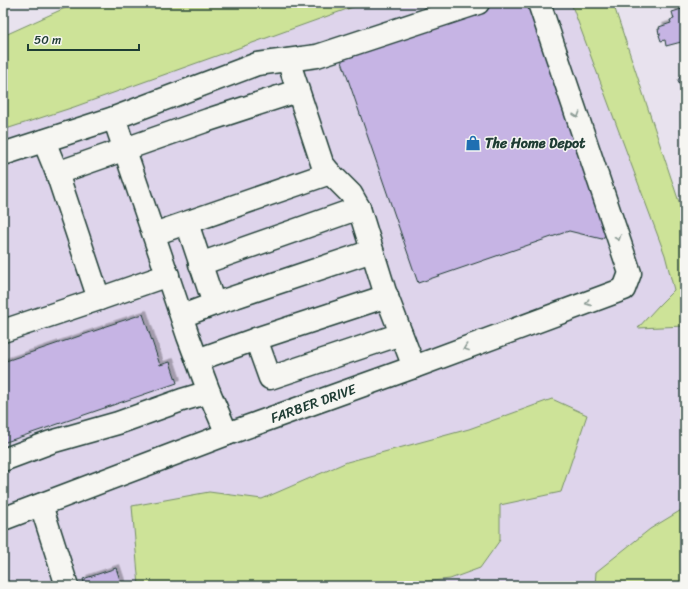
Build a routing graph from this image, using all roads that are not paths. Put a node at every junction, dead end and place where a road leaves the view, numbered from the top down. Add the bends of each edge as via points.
1 (478, 3) edge
2 (539, 3) edge
3 (288, 60) junction
4 (297, 91) junction
5 (114, 118) junction
6 (44, 141) junction
7 (125, 149) junction
8 (3, 154) edge
9 (57, 173) junction
10 (330, 173) junction
11 (359, 208) junction
12 (187, 223) junction
13 (154, 234) junction
14 (372, 251) junction
15 (200, 264) junction
16 (168, 275) junction
17 (387, 296) junction
18 (99, 299) junction
19 (214, 304) junction
20 (182, 316) junction
21 (3, 331) edge
22 (401, 334) junction
23 (256, 339) junction
24 (197, 360) junction
25 (414, 367) junction
26 (209, 392) junction
27 (227, 434) junction
28 (3, 460) edge
29 (41, 505) junction
30 (3, 520) edge
31 (67, 586) edge

1 - 3 street via 318,56
2 -> 25 street, FARBER DRIVE via 630,273 624,289
3 - 4 street
3 - 5 street via 257,64
4 - 7 street
4 - 10 street via 322,163
5 - 6 street
5 - 7 street
6 - 8 street
6 - 9 street
7 - 9 street
7 - 13 street
9 - 18 street
10 - 11 street via 351,194
10 - 12 street
11 - 14 street
11 - 15 street
12 - 13 street
12 - 15 street
13 - 16 street
14 - 17 street
14 - 19 street
15 - 19 street
16 - 18 street
16 - 20 street
17 - 22 street
17 - 23 street
18 - 21 street
19 - 20 street
20 - 24 street
22 - 23 street via 270,378
22 - 25 street
23 - 24 street
24 - 26 street
25 - 27 street, FARBER DRIVE
26 - 27 street
26 - 28 street via 118,423 51,442
27 - 29 street, FARBER DRIVE
29 - 30 street, FARBER DRIVE
29 - 31 street

